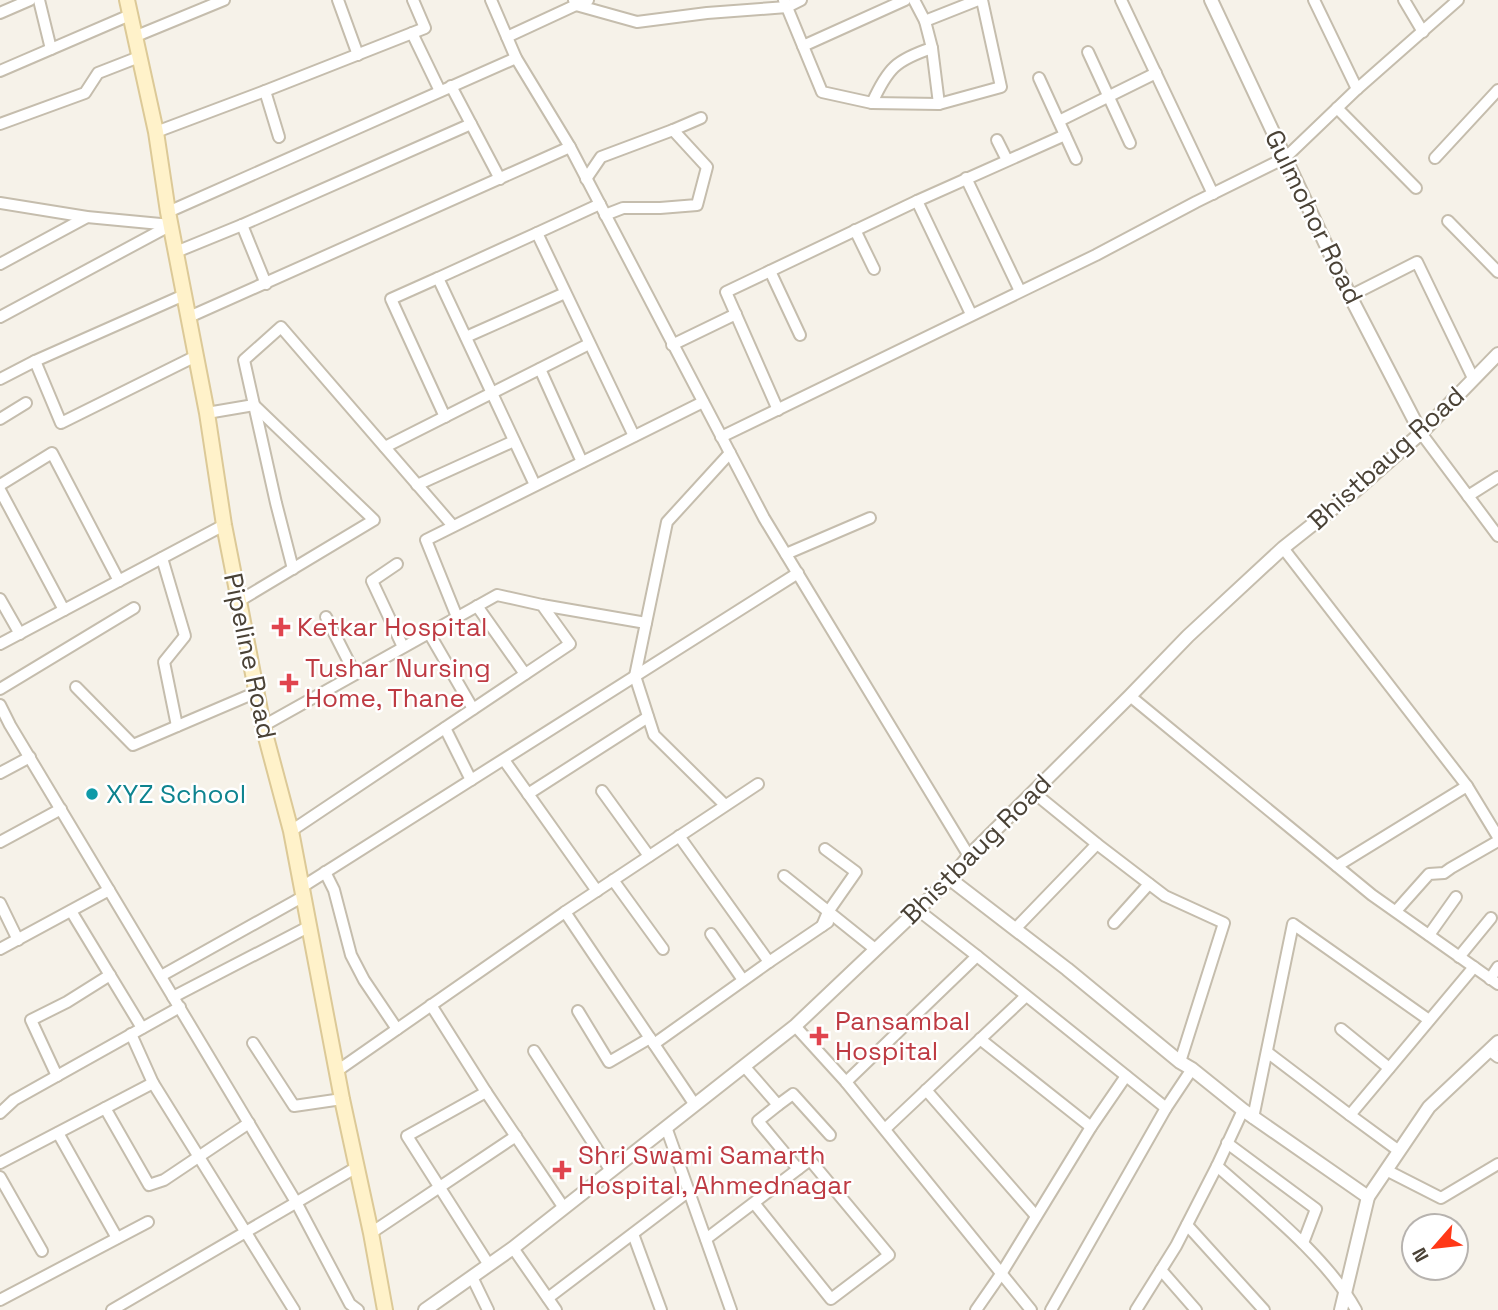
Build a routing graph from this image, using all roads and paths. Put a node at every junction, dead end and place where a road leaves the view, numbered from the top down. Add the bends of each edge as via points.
1 (30, 0) edge
2 (40, 0) edge
3 (127, 0) edge
4 (224, 0) edge
5 (338, 0) edge
6 (413, 0) edge
7 (491, 0) edge
8 (588, 0) edge
9 (800, 0) edge
10 (905, 0) edge
11 (914, 0) edge
12 (980, 0) edge
13 (1121, 0) edge
14 (1211, 0) edge
15 (1314, 0) edge
16 (1404, 0) edge
17 (1458, 0) edge
18 (575, 2) edge
19 (786, 4) edge
20 (0, 13) edge
21 (130, 15) junction
22 (925, 21) junction
23 (1423, 32) junction
24 (412, 33) junction
25 (134, 37) junction
26 (507, 37) junction
27 (803, 46) junction
28 (932, 48) junction
29 (51, 49) junction
30 (1088, 52) dead end
31 (358, 55) junction
32 (139, 57) junction
33 (516, 58) junction
34 (0, 71) edge
35 (1156, 73) junction
36 (1039, 78) dead end
37 (451, 86) junction
38 (1357, 89) junction
39 (1498, 90) edge
40 (265, 91) junction
41 (440, 91) junction
42 (1109, 97) junction
43 (873, 103) junction
44 (939, 104) junction
45 (1337, 108) junction
46 (701, 118) dead end
47 (1059, 121) junction
48 (0, 124) edge
49 (471, 124) junction
50 (673, 130) junction
51 (156, 132) junction
52 (1065, 135) junction
53 (279, 137) dead end
54 (997, 140) dead end
55 (1130, 143) dead end
56 (570, 147) junction
57 (1285, 158) junction
58 (1436, 158) dead end
59 (1076, 159) dead end
60 (1007, 160) junction
61 (586, 178) junction
62 (966, 178) junction
63 (500, 179) junction
64 (1416, 188) dead end
65 (1213, 194) junction
66 (916, 201) junction
67 (0, 203) edge
68 (602, 209) junction
69 (87, 217) junction
70 (170, 218) junction
71 (1448, 221) dead end
72 (242, 225) junction
73 (855, 230) junction
74 (537, 233) junction
75 (176, 252) junction
76 (0, 264) edge
77 (874, 269) dead end
78 (770, 271) junction
79 (1498, 272) edge
80 (438, 278) junction
81 (266, 284) junction
82 (1020, 291) junction
83 (565, 293) junction
84 (184, 295) junction
85 (1350, 296) junction
86 (736, 314) junction
87 (971, 314) junction
88 (0, 317) edge
89 (189, 317) junction
90 (800, 335) dead end
91 (466, 337) junction
92 (589, 344) junction
93 (672, 345) junction
94 (1498, 354) edge
95 (196, 356) junction
96 (35, 361) junction
97 (540, 369) junction
98 (1473, 378) junction
99 (0, 379) edge
100 (493, 394) junction
101 (703, 402) junction
102 (26, 403) dead end
103 (254, 405) junction
104 (778, 410) junction
105 (206, 413) junction
106 (445, 417) junction
107 (0, 419) edge
108 (1421, 433) junction
109 (634, 436) junction
110 (721, 437) junction
111 (514, 441) junction
112 (385, 447) junction
113 (730, 453) junction
114 (582, 462) junction
115 (1498, 477) edge
116 (417, 485) junction
117 (535, 485) junction
118 (0, 488) edge
119 (1468, 496) junction
120 (870, 518) dead end
121 (224, 525) junction
122 (453, 526) junction
123 (1498, 536) edge
124 (1283, 548) junction
125 (786, 554) junction
126 (162, 558) junction
127 (397, 564) dead end
128 (293, 569) junction
129 (798, 573) junction
130 (119, 581) junction
131 (0, 598) edge
132 (239, 601) junction
133 (542, 605) junction
134 (477, 606) junction
135 (134, 608) dead end
136 (64, 610) junction
137 (327, 617) dead end
138 (457, 617) junction
139 (646, 624) junction
140 (429, 633) junction
141 (20, 634) junction
142 (0, 644) edge
143 (403, 647) junction
144 (355, 674) junction
145 (524, 674) junction
146 (635, 676) junction
147 (76, 687) dead end
148 (0, 689) edge
149 (257, 692) junction
150 (1130, 696) junction
151 (0, 705) edge
152 (473, 709) junction
153 (648, 717) junction
154 (177, 726) junction
155 (263, 726) junction
156 (5, 728) edge
157 (445, 728) junction
158 (30, 757) junction
159 (504, 760) junction
160 (0, 773) edge
161 (471, 780) junction
162 (758, 784) dead end
163 (1467, 786) junction
164 (603, 791) dead end
165 (1033, 792) junction
166 (528, 794) junction
167 (725, 806) junction
168 (61, 809) junction
169 (291, 831) junction
170 (679, 836) junction
171 (1498, 839) edge
172 (0, 842) edge
173 (1097, 844) junction
174 (825, 849) dead end
175 (649, 856) junction
176 (969, 856) junction
177 (1337, 866) junction
178 (325, 873) junction
179 (784, 876) dead end
180 (950, 878) junction
181 (613, 880) junction
182 (1149, 884) junction
183 (109, 890) junction
184 (303, 891) junction
185 (597, 891) junction
186 (1456, 897) dead end
187 (0, 903) edge
188 (918, 910) junction
189 (71, 911) junction
190 (1396, 911) junction
191 (565, 912) junction
192 (831, 915) junction
193 (1491, 918) dead end
194 (1114, 923) dead end
195 (310, 926) junction
196 (1015, 929) junction
197 (711, 934) dead end
198 (1429, 935) junction
199 (18, 940) junction
200 (0, 949) edge
201 (663, 949) dead end
202 (875, 950) junction
203 (977, 956) junction
204 (1459, 957) junction
205 (769, 962) junction
206 (1474, 967) junction
207 (1498, 967) edge
208 (110, 975) junction
209 (161, 976) junction
210 (743, 980) junction
211 (1494, 982) edge
212 (1026, 996) junction
213 (176, 1002) junction
214 (431, 1005) junction
215 (578, 1011) dead end
216 (1429, 1020) junction
217 (795, 1027) junction
218 (142, 1028) junction
219 (397, 1029) junction
220 (1340, 1029) dead end
221 (131, 1034) junction
222 (980, 1039) junction
223 (652, 1041) junction
224 (253, 1043) dead end
225 (1495, 1050) edge
226 (534, 1051) dead end
227 (1267, 1052) junction
228 (1180, 1062) junction
229 (744, 1066) junction
230 (1389, 1068) junction
231 (1192, 1069) junction
232 (337, 1071) junction
233 (57, 1076) junction
234 (1126, 1076) junction
235 (846, 1082) junction
236 (153, 1083) junction
237 (926, 1090) junction
238 (486, 1092) junction
239 (342, 1100) junction
240 (695, 1105) junction
241 (778, 1105) junction
242 (105, 1108) junction
243 (1166, 1108) junction
244 (0, 1113) edge
245 (1248, 1114) junction
246 (1350, 1115) junction
247 (249, 1123) junction
248 (666, 1127) junction
249 (1091, 1127) junction
250 (885, 1129) junction
251 (58, 1133) junction
252 (830, 1135) dead end
253 (516, 1136) junction
254 (1227, 1143) junction
255 (1399, 1150) junction
256 (199, 1158) junction
257 (0, 1163) edge
258 (1498, 1164) edge
259 (1217, 1166) junction
260 (357, 1167) junction
261 (798, 1169) junction
262 (1386, 1170) junction
263 (611, 1171) junction
264 (0, 1177) edge
265 (440, 1187) junction
266 (689, 1191) junction
267 (1368, 1197) junction
268 (296, 1202) junction
269 (754, 1203) junction
270 (564, 1208) junction
271 (1036, 1216) junction
272 (148, 1222) dead end
273 (1187, 1225) junction
274 (245, 1232) junction
275 (371, 1233) junction
276 (633, 1234) junction
277 (117, 1238) junction
278 (706, 1239) junction
279 (1303, 1243) junction
280 (513, 1248) junction
281 (42, 1251) dead end
282 (489, 1265) junction
283 (1161, 1270) junction
284 (1002, 1274) junction
285 (472, 1277) junction
286 (1346, 1291) junction
287 (132, 1298) junction
288 (548, 1298) junction
289 (0, 1300) edge
290 (112, 1310) edge
291 (139, 1310) edge
292 (294, 1310) edge
293 (358, 1310) edge
294 (385, 1310) edge
295 (425, 1310) edge
296 (488, 1310) edge
297 (556, 1310) edge
298 (662, 1310) edge
299 (731, 1310) edge
300 (976, 1310) edge
301 (1031, 1310) edge
302 (1051, 1310) edge
303 (1136, 1310) edge
304 (1196, 1310) edge
305 (1264, 1310) edge
306 (1340, 1310) edge
307 (1356, 1310) edge

1 - 20 street
2 - 29 street
3 - 21 main road, Pipeline Road
4 - 25 street
5 - 31 street
6 - 24 street via 425,28
7 - 26 street
8 - 18 street
9 - 19 street
10 - 27 street
11 - 22 street
12 - 22 street
12 - 44 street via 1001,88
13 - 35 street
14 - 57 street, Gulmohor Road
15 - 38 street
16 - 23 street
17 - 23 street
18 - 19 street via 637,22
18 - 26 street
19 - 27 street
21 - 25 main road, Pipeline Road
21 - 29 street
22 - 28 street
23 - 38 street
24 - 31 street
24 - 41 street
25 - 32 main road, Pipeline Road
26 - 33 street
27 - 43 street via 822,92
28 - 43 street via 899,62 881,83
28 - 44 street
29 - 34 street
30 - 42 street
31 - 40 street
32 - 48 street via 98,73 85,93
32 - 51 main road, Pipeline Road
33 - 37 street
33 - 56 street
35 - 42 street
35 - 65 street
36 - 47 street
37 - 41 street
37 - 49 street
38 - 45 street
39 - 58 street
40 - 51 street
40 - 53 street
41 - 70 street
42 - 47 street
42 - 55 street
43 - 44 street
45 - 57 street
45 - 64 street
46 - 50 street
47 - 52 street
49 - 63 street
49 - 72 street
50 - 61 street via 601,157
50 - 68 street via 707,167 697,205
51 - 70 main road, Pipeline Road
52 - 59 street
52 - 60 street
54 - 60 street
56 - 61 street
56 - 63 street
57 - 65 street
57 - 85 street, Gulmohor Road
60 - 62 street
61 - 68 street
62 - 66 street
62 - 82 street
63 - 81 street
65 - 82 street
66 - 73 street
66 - 87 street
67 - 69 street
68 - 74 street
68 - 93 street
69 - 70 street
69 - 76 street
70 - 75 main road, Pipeline Road
70 - 88 street
71 - 79 street
72 - 75 street
72 - 81 street
73 - 77 street
73 - 78 street
74 - 80 street
74 - 83 street
75 - 84 main road, Pipeline Road
78 - 86 street via 726,292
78 - 90 street
80 - 91 street
80 - 106 street via 391,299
81 - 89 street
82 - 87 street
83 - 91 street
83 - 92 street
84 - 89 main road, Pipeline Road
84 - 96 street
85 - 98 street via 1416,262
85 - 108 street, Gulmohor Road
86 - 93 street
86 - 104 street
87 - 104 street
89 - 95 main road, Pipeline Road
91 - 100 street
92 - 97 street
92 - 109 street
93 - 101 street
94 - 98 street, Bhistbaug Road
95 - 96 street via 61,423
95 - 105 main road, Pipeline Road
96 - 99 street
97 - 100 street
97 - 114 street
98 - 108 street, Bhistbaug Road
100 - 106 street
100 - 111 street
101 - 109 street
101 - 110 street
102 - 107 street
103 - 105 street
103 - 112 street via 244,360 281,327
103 - 128 street
103 - 128 street via 374,520
104 - 110 street
105 - 121 main road, Pipeline Road
106 - 112 street
108 - 119 street
108 - 124 street, Bhistbaug Road
109 - 114 street
110 - 113 street
111 - 116 street
111 - 117 street
112 - 116 street
113 - 125 street
113 - 139 street via 667,522
114 - 117 street
115 - 119 street
116 - 122 street
117 - 122 street
118 - 130 street via 52,453
118 - 136 street
119 - 123 street
120 - 125 street
121 - 126 street
121 - 132 main road, Pipeline Road
122 - 138 street via 426,540
124 - 150 street, Bhistbaug Road
124 - 163 street
125 - 129 street
126 - 130 street
126 - 154 street via 185,636 164,663
127 - 143 street via 373,581
128 - 132 street
129 - 146 street
129 - 176 street
130 - 136 street
131 - 141 street
132 - 149 main road, Pipeline Road
133 - 134 street via 497,595
133 - 139 street
133 - 145 street via 570,644
134 - 138 street
134 - 145 street
135 - 148 street
136 - 141 street
137 - 144 street
138 - 140 street
139 - 146 street
140 - 143 street
140 - 152 street
141 - 142 street
143 - 144 street
144 - 155 street
145 - 152 street
146 - 153 street
146 - 159 street
147 - 154 street via 133,745
149 - 154 street
149 - 155 main road, Pipeline Road
150 - 165 street, Bhistbaug Road
150 - 177 street
151 - 156 street
152 - 157 street
153 - 166 street
153 - 167 street via 654,735
155 - 169 main road, Pipeline Road
156 - 158 street
157 - 161 street
157 - 169 street
158 - 160 street
158 - 168 street
159 - 161 street
159 - 166 street
161 - 178 street
162 - 167 street
163 - 171 street
163 - 177 street
164 - 175 street
165 - 173 street
165 - 176 street, Bhistbaug Road
166 - 185 street
167 - 170 street
168 - 172 street
168 - 183 street
169 - 184 main road, Pipeline Road
170 - 175 street
170 - 205 street
171 - 190 street via 1444,873 1429,874
173 - 182 street
173 - 196 street
174 - 192 street via 856,872
175 - 181 street
176 - 180 street, Bhistbaug Road
177 - 190 street
178 - 184 street
178 - 219 street via 351,955
179 - 192 street
180 - 188 street, Bhistbaug Road
180 - 196 street
181 - 185 street
181 - 201 street
182 - 194 street
182 - 228 street via 1224,923
183 - 189 street
183 - 209 street
184 - 195 main road, Pipeline Road
184 - 209 street
185 - 191 street
186 - 198 street
187 - 199 street
188 - 202 street, Bhistbaug Road
188 - 203 street
189 - 199 street
189 - 208 street
190 - 198 street
191 - 214 street
191 - 223 street
192 - 202 street
192 - 205 street
193 - 204 street
195 - 213 street
195 - 232 main road, Pipeline Road
196 - 228 street
197 - 210 street
198 - 204 street
199 - 200 street
202 - 217 street, Bhistbaug Road
203 - 212 street
203 - 235 street
204 - 206 street
205 - 210 street
206 - 211 street
206 - 216 street
207 - 211 street
208 - 218 street
208 - 233 street via 31,1020
209 - 213 street
210 - 223 street
212 - 222 street
212 - 234 street
213 - 218 street
213 - 247 street
214 - 219 street
214 - 238 street
215 - 223 street via 608,1062
216 - 227 street via 1293,924
216 - 230 street
217 - 229 street, Bhistbaug Road
217 - 235 street
218 - 221 street
219 - 232 street
220 - 230 street
221 - 233 street
221 - 236 street
222 - 237 street
222 - 249 street
223 - 240 street
224 - 239 street via 294,1106
225 - 255 street via 1429,1107
226 - 263 street
227 - 245 street
227 - 246 street
228 - 231 street
229 - 240 street, Bhistbaug Road
229 - 241 street
230 - 246 street
231 - 243 street
231 - 245 street
232 - 239 main road, Pipeline Road
233 - 244 street
234 - 243 street
234 - 249 street
235 - 250 street
236 - 242 street
236 - 256 street
237 - 250 street
237 - 271 street
238 - 253 street
238 - 265 street via 407,1136
239 - 260 main road, Pipeline Road
240 - 248 street, Bhistbaug Road
241 - 252 street via 793,1094
241 - 261 street via 758,1121
242 - 251 street
242 - 256 street via 149,1185
243 - 302 street
245 - 254 street
245 - 267 street
246 - 255 street
247 - 256 street
247 - 268 street
248 - 263 street, Bhistbaug Road
248 - 266 street
249 - 271 street
250 - 284 street
251 - 257 street
251 - 277 street
253 - 265 street
253 - 270 street
254 - 259 street
254 - 279 street via 1316,1209
255 - 262 street
256 - 274 street
258 - 262 street via 1441,1198
259 - 273 street
259 - 279 street
260 - 268 street
260 - 275 main road, Pipeline Road
261 - 269 street
261 - 269 street via 810,1160 888,1255 831,1299
262 - 267 street
263 - 270 street, Bhistbaug Road
264 - 281 street
265 - 275 street
265 - 282 street
266 - 276 street
266 - 278 street
267 - 286 street
268 - 274 street
268 - 293 street via 350,1304
269 - 278 street
270 - 280 street, Bhistbaug Road
271 - 284 street
272 - 277 street
273 - 283 street
273 - 305 street
274 - 287 street
274 - 292 street
275 - 294 main road, Pipeline Road
276 - 288 street
276 - 298 street
277 - 289 street
278 - 299 street
279 - 286 street
280 - 282 street, Bhistbaug Road
280 - 288 street
282 - 285 street, Bhistbaug Road
283 - 303 street
283 - 304 street
284 - 300 street
284 - 301 street
285 - 295 street, Bhistbaug Road
285 - 296 street
286 - 306 street
286 - 307 street
287 - 290 street
287 - 291 street
288 - 297 street

